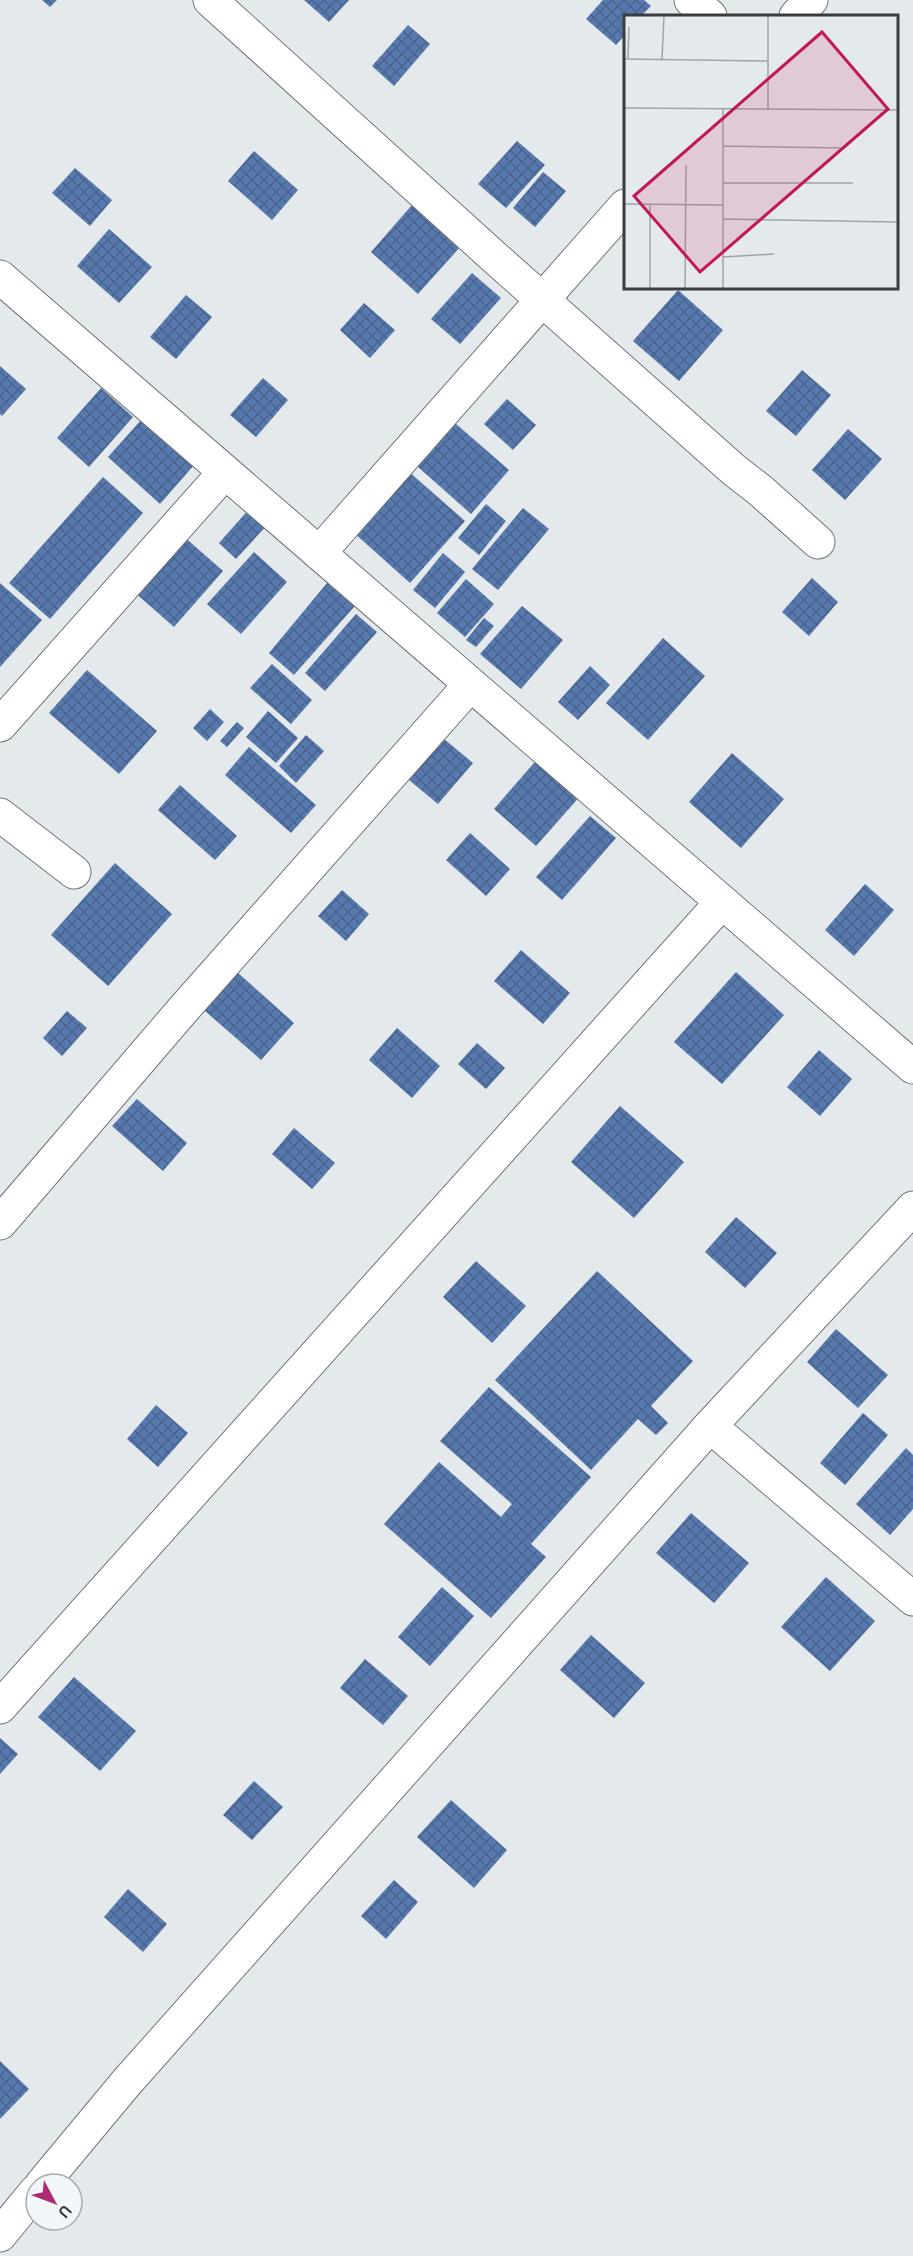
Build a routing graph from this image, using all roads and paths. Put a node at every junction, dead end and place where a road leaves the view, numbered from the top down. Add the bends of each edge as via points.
1 (210, 0) edge
2 (691, 0) edge
3 (811, 0) edge
4 (709, 15) edge
5 (797, 15) edge
6 (624, 207) edge
7 (0, 277) edge
8 (541, 299) junction
9 (225, 472) junction
10 (818, 542) dead end
11 (319, 553) junction
12 (471, 685) junction
13 (0, 725) edge
14 (0, 815) edge
15 (74, 872) dead end
16 (722, 902) junction
17 (913, 1067) edge
18 (913, 1208) edge
19 (0, 1223) edge
20 (710, 1426) junction
21 (913, 1599) edge
22 (0, 1707) edge
23 (52, 2172) edge
24 (24, 2206) edge
25 (0, 2235) edge

1 - 8 street
2 - 4 street
3 - 5 street
6 - 8 street
7 - 9 street
8 - 10 street
8 - 11 street
9 - 11 street
9 - 13 street
11 - 12 street
12 - 16 street
12 - 19 street
14 - 15 street
16 - 17 street
16 - 22 street
18 - 20 street
20 - 21 street
20 - 23 street via 126,2083
24 - 25 street

